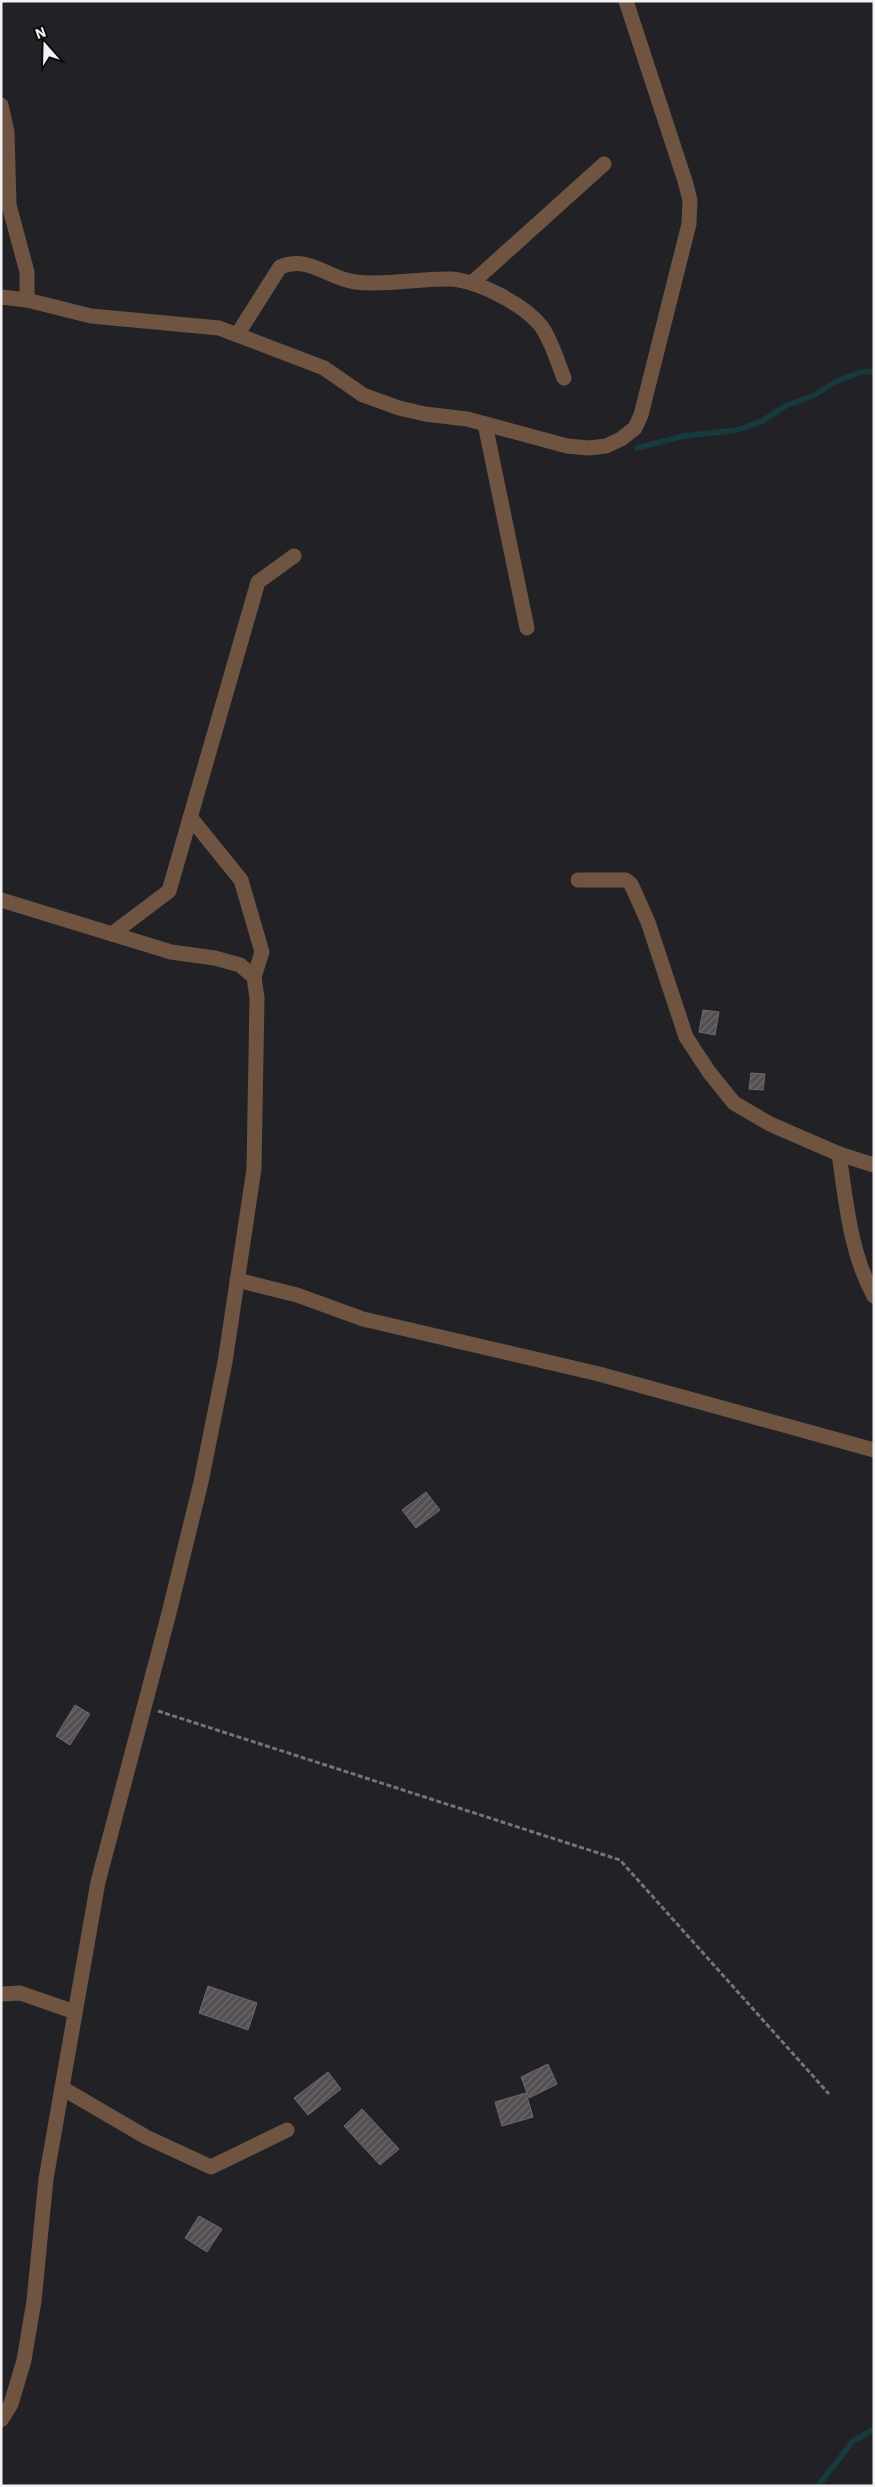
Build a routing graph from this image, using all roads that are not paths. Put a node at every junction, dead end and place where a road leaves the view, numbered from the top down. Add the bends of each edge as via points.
1 (626, 1) edge
2 (1, 106) edge
3 (604, 164) dead end
4 (473, 282) junction
5 (1, 297) edge
6 (27, 300) junction
7 (238, 335) junction
8 (564, 378) dead end
9 (485, 424) junction
10 (294, 556) dead end
11 (527, 628) dead end
12 (190, 817) junction
13 (578, 880) dead end
14 (1, 900) edge
15 (112, 934) junction
16 (254, 977) junction
17 (839, 1154) junction
18 (874, 1165) edge
19 (237, 1280) junction
20 (874, 1296) edge
21 (874, 1450) edge
22 (1, 1994) edge
23 (75, 2012) junction
24 (62, 2088) junction
25 (287, 2130) dead end
26 (1, 2420) edge

1 - 9 street via 690,200 689,224 641,415 635,428 622,439 606,446 588,448 567,446
2 - 6 street via 7,132 9,205 28,272
3 - 4 street
4 - 7 street via 451,279 369,283 344,280 304,263 292,262 280,267
4 - 8 street via 494,291 541,326
5 - 6 street
6 - 7 street via 91,316 203,325
7 - 9 street via 315,364 364,395 399,408
9 - 11 street
10 - 12 street via 258,582
12 - 15 street via 169,890
12 - 16 street via 241,880 262,952
13 - 17 street via 626,880 631,884 648,922 686,1036 708,1072 734,1103 770,1124
14 - 15 street
15 - 16 street via 171,952 240,965
16 - 19 street via 257,998 254,1169
17 - 18 street
17 - 20 street via 854,1246
19 - 21 street via 297,1295 363,1318 599,1374
19 - 23 street via 225,1362 201,1482 98,1882
22 - 23 street via 20,1993
23 - 24 street
24 - 25 street via 146,2137 212,2167
24 - 26 street via 46,2179 34,2301 24,2360 12,2404

